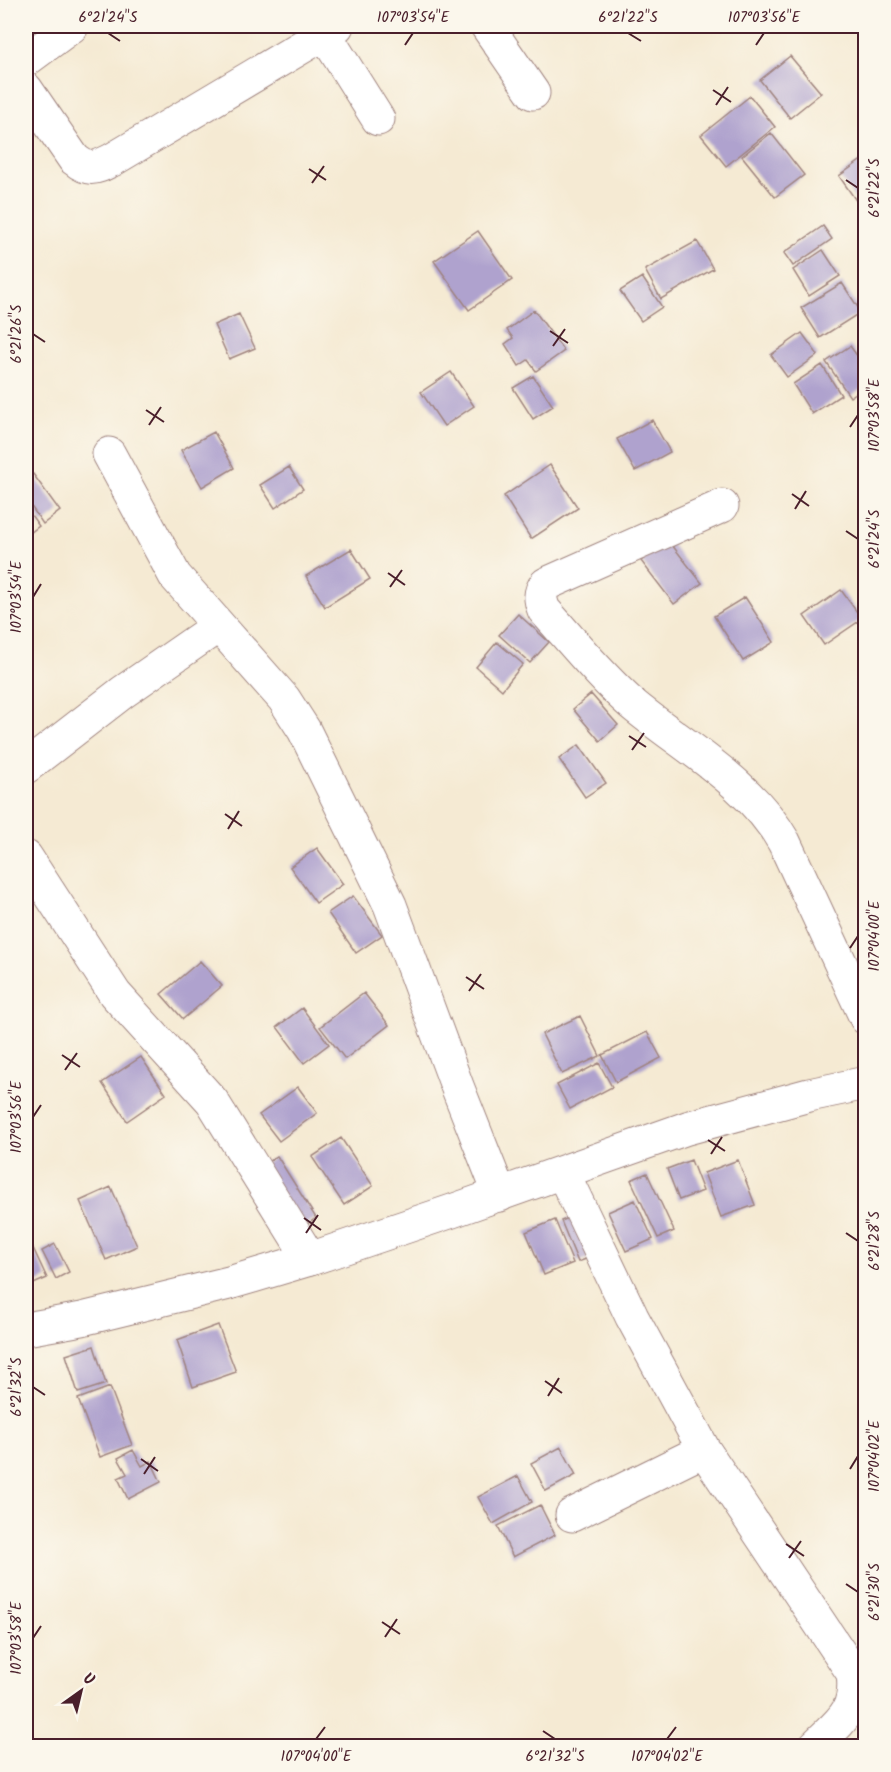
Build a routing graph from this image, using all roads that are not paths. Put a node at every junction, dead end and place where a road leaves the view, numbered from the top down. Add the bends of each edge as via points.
1 (72, 26) edge
2 (487, 26) edge
3 (331, 29) edge
4 (26, 60) edge
5 (26, 89) edge
6 (533, 93) dead end
7 (378, 119) dead end
8 (109, 454) dead end
9 (722, 506) dead end
10 (218, 626) junction
11 (26, 767) edge
12 (26, 857) edge
13 (866, 1018) edge
14 (866, 1083) edge
15 (563, 1173) junction
16 (500, 1195) junction
17 (310, 1259) junction
18 (26, 1329) edge
19 (704, 1450) junction
20 (572, 1515) dead end
21 (815, 1746) edge

1 - 4 street
2 - 6 street
3 - 5 street via 94,168 74,159
3 - 7 street
8 - 10 street via 175,576
9 - 13 street via 546,584 541,603 624,696 740,789 774,824
10 - 11 street via 123,692
10 - 16 street via 284,699 339,800 390,905
12 - 17 street via 115,994 212,1101
14 - 15 street via 687,1128
15 - 16 street
15 - 19 street via 632,1317
16 - 17 street
17 - 18 street via 229,1283
19 - 20 street
19 - 21 street via 853,1673 852,1705

